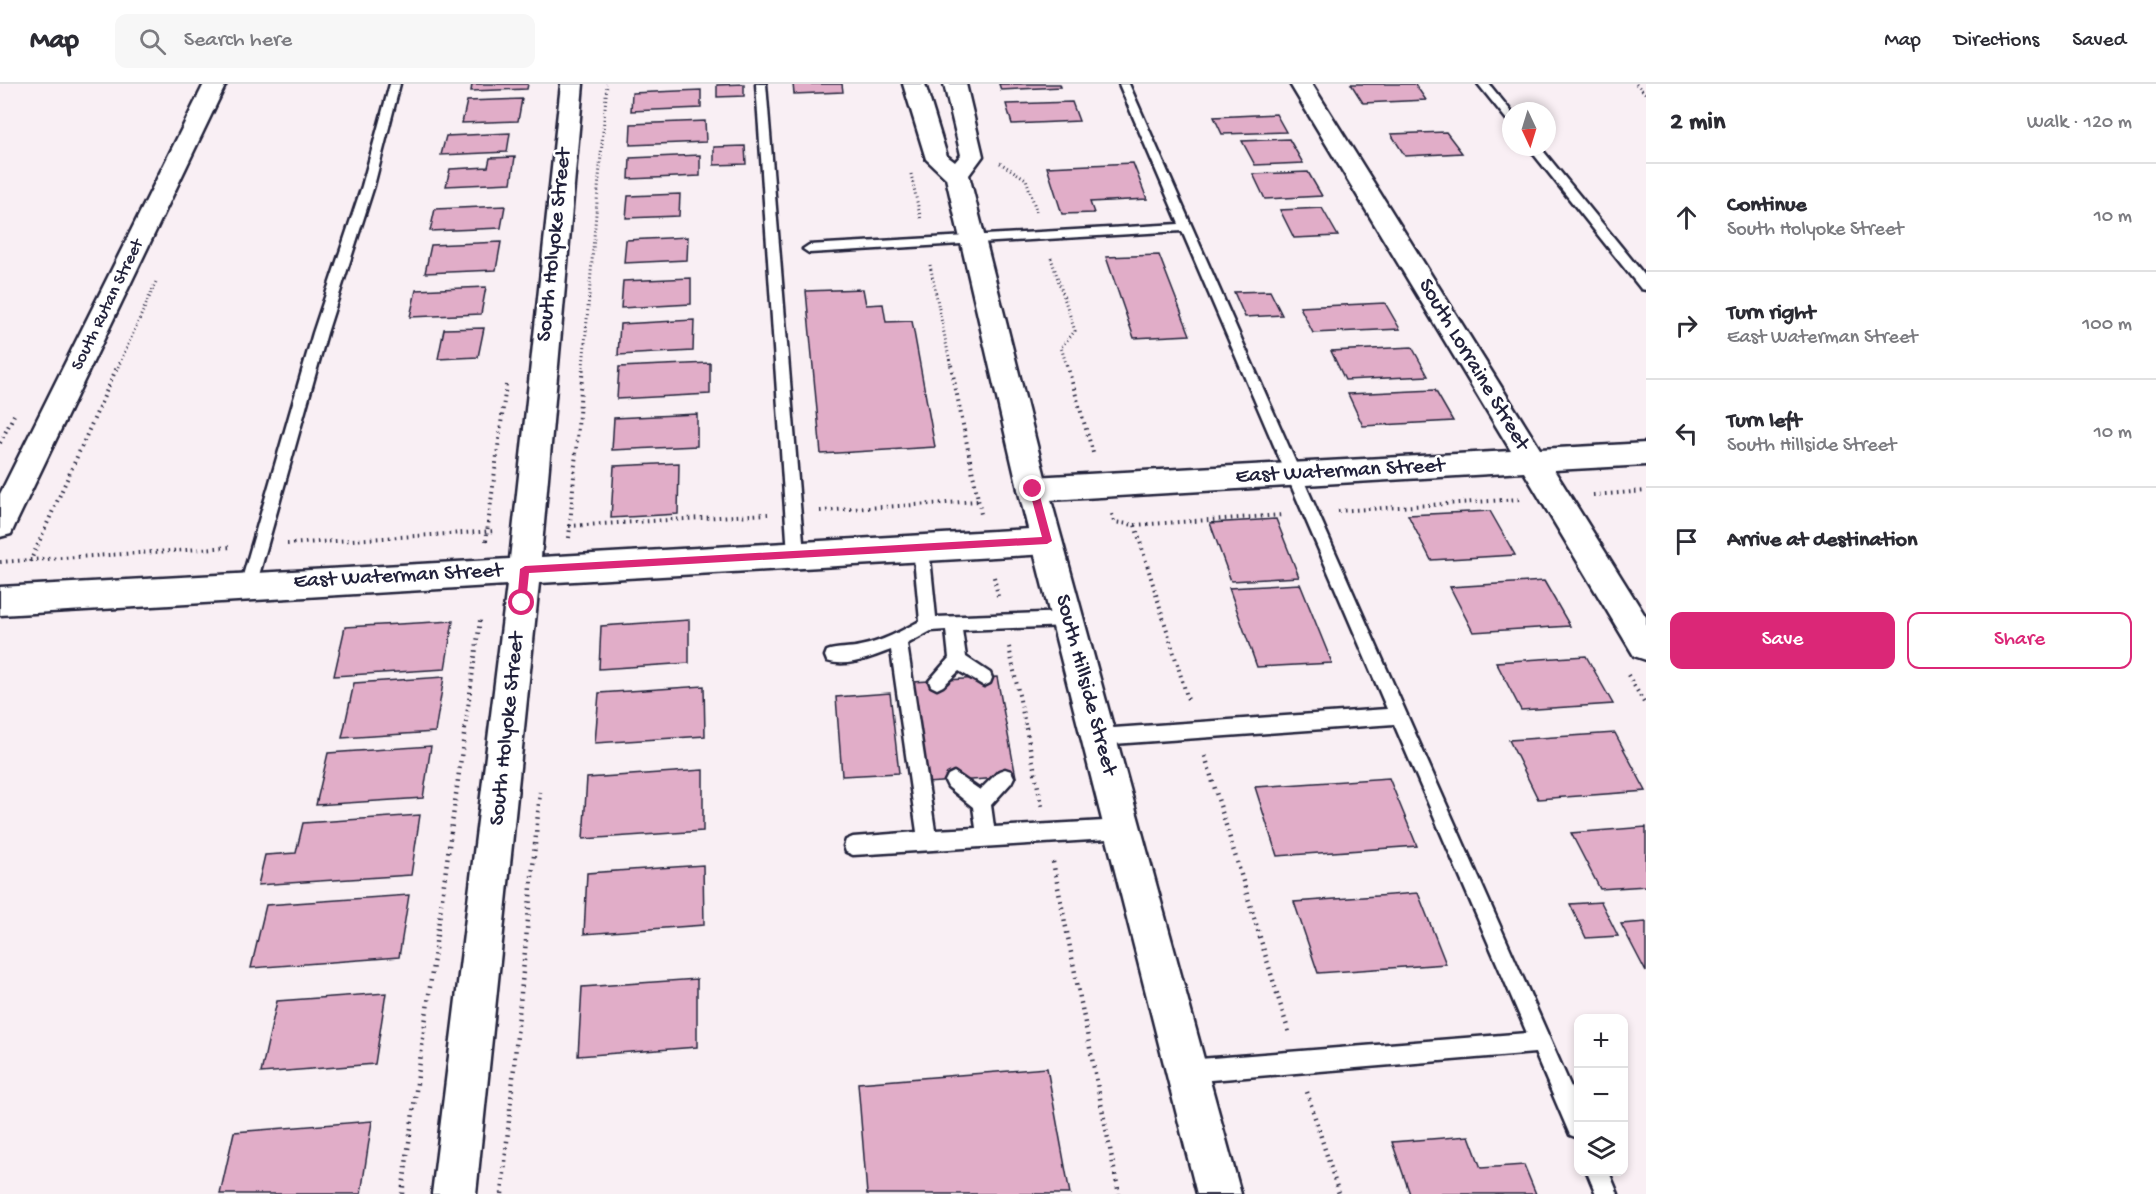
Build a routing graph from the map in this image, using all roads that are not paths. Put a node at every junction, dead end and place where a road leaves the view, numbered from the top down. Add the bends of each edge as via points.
1 (215, 84) edge
2 (395, 84) edge
3 (572, 84) edge
4 (761, 84) edge
5 (914, 84) edge
6 (955, 84) edge
7 (1124, 84) edge
8 (1301, 84) edge
9 (1483, 84) edge
10 (1502, 107) edge
11 (1541, 156) edge
12 (957, 175) junction
13 (1185, 227) junction
14 (972, 240) junction
15 (809, 249) dead end
16 (1646, 286) edge
17 (1646, 454) edge
18 (1532, 462) junction
19 (1296, 474) junction
20 (1033, 489) junction
21 (0, 525) edge
22 (1047, 541) junction
23 (921, 548) junction
24 (796, 554) junction
25 (525, 569) junction
26 (248, 586) junction
27 (6, 601) edge
28 (1068, 619) junction
29 (952, 623) junction
30 (929, 624) junction
31 (898, 641) junction
32 (1646, 646) edge
33 (833, 656) dead end
34 (958, 661) junction
35 (984, 678) dead end
36 (937, 681) dead end
37 (1401, 716) junction
38 (1099, 737) junction
39 (1005, 777) dead end
40 (954, 781) dead end
41 (981, 802) junction
42 (1123, 829) junction
43 (986, 837) junction
44 (927, 840) junction
45 (854, 846) dead end
46 (1541, 1042) junction
47 (1187, 1071) junction
48 (1576, 1122) edge
49 (1600, 1176) edge
50 (454, 1194) edge
51 (1219, 1194) edge
52 (1607, 1194) edge

1 - 21 street, South Rutan Street
2 - 26 lane
3 - 25 street, South Holyoke Street
4 - 24 lane
5 - 12 street via 937,159
6 - 12 street via 972,156
7 - 13 lane
8 - 18 street, South Lorraine Street
9 - 10 lane
11 - 16 lane
12 - 14 street, South Hillside Street
13 - 14 lane
13 - 19 lane
14 - 15 lane
14 - 20 street, South Hillside Street
17 - 18 street, East Waterman Street
18 - 19 street, East Waterman Street
18 - 32 street, South Lorraine Street
19 - 20 street, East Waterman Street
19 - 37 lane
20 - 22 street, South Hillside Street
22 - 23 street, East Waterman Street
22 - 28 street, South Hillside Street
23 - 24 street, East Waterman Street
23 - 30 lane
24 - 25 street, East Waterman Street
25 - 26 street, East Waterman Street
25 - 50 street, South Holyoke Street
26 - 27 street, East Waterman Street
28 - 29 lane
28 - 38 street, South Hillside Street
29 - 30 lane
29 - 34 lane
30 - 31 lane
31 - 33 lane via 859,654
31 - 44 lane
34 - 35 lane
34 - 36 lane
37 - 38 lane
37 - 46 lane
38 - 42 street, South Hillside Street
39 - 41 lane
40 - 41 lane
41 - 43 lane
42 - 43 lane
42 - 47 street, South Hillside Street
43 - 44 lane
44 - 45 lane
46 - 47 lane
46 - 48 lane
47 - 51 street, South Hillside Street
49 - 52 lane

